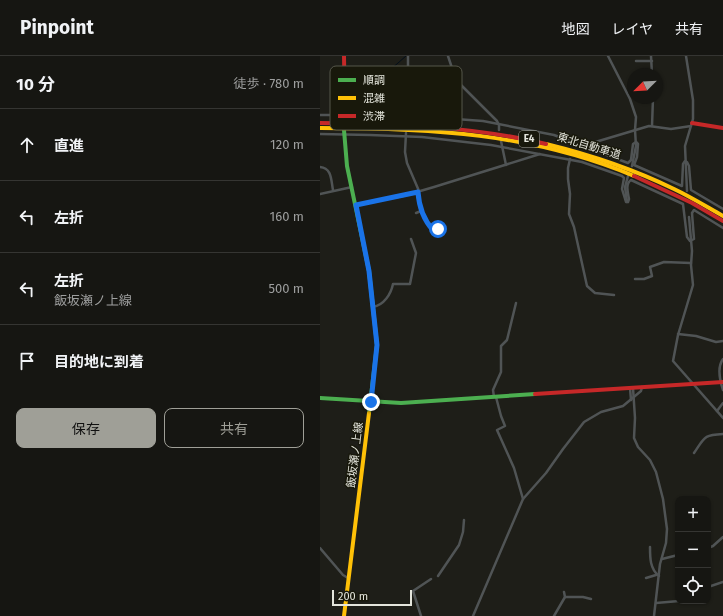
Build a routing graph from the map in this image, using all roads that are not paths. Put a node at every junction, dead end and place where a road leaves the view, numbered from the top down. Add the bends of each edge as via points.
1 (344, 56) edge
2 (448, 56) edge
3 (608, 56) edge
4 (651, 56) edge
5 (686, 56) edge
6 (636, 61) dead end
7 (652, 61) junction
8 (344, 66) edge
9 (451, 66) edge
10 (652, 68) edge
11 (462, 86) edge
12 (652, 104) edge
13 (320, 115) edge
14 (330, 116) edge
15 (462, 119) edge
16 (499, 124) junction
17 (691, 124) junction
18 (652, 126) junction
19 (320, 128) edge
20 (330, 128) edge
21 (723, 128) edge
22 (462, 129) edge
23 (417, 130) edge
24 (499, 130) dead end
25 (635, 130) junction
26 (344, 132) junction
27 (320, 134) edge
28 (406, 134) junction
29 (501, 141) dead end
30 (636, 142) junction
31 (502, 146) junction
32 (582, 146) junction
33 (540, 154) junction
34 (570, 159) junction
35 (685, 161) junction
36 (506, 165) junction
37 (632, 166) dead end
38 (320, 168) edge
39 (628, 176) dead end
40 (352, 187) junction
41 (333, 190) junction
42 (687, 191) dead end
43 (418, 192) junction
44 (320, 194) edge
45 (627, 202) junction
46 (356, 205) junction
47 (723, 209) edge
48 (421, 211) junction
49 (416, 213) dead end
50 (723, 216) edge
51 (689, 217) dead end
52 (723, 221) edge
53 (723, 228) edge
54 (438, 229) dead end
55 (411, 239) dead end
56 (691, 241) junction
57 (691, 264) junction
58 (635, 279) dead end
59 (614, 295) dead end
60 (516, 303) dead end
61 (373, 307) junction
62 (678, 334) junction
63 (723, 342) edge
64 (723, 359) edge
65 (722, 382) edge
66 (694, 384) junction
67 (642, 387) junction
68 (632, 388) junction
69 (723, 390) edge
70 (495, 397) junction
71 (320, 398) edge
72 (632, 400) junction
73 (371, 402) junction
74 (723, 403) edge
75 (717, 411) junction
76 (723, 418) edge
77 (723, 434) edge
78 (694, 454) dead end
79 (523, 499) junction
80 (464, 520) dead end
81 (723, 537) edge
82 (650, 547) dead end
83 (711, 547) edge
84 (320, 548) edge
85 (675, 556) edge
86 (662, 559) junction
87 (658, 575) junction
88 (438, 576) dead end
89 (348, 578) junction
90 (646, 578) dead end
91 (431, 579) dead end
92 (723, 582) edge
93 (711, 586) edge
94 (564, 592) dead end
95 (565, 597) junction
96 (591, 599) dead end
97 (675, 601) edge
98 (656, 603) junction
99 (344, 616) edge
100 (421, 616) edge
101 (473, 616) edge
102 (554, 616) edge
103 (654, 616) edge

1 - 8 main road
2 - 9 street
3 - 25 street via 630,99 636,117
4 - 7 street
5 - 17 street via 693,100
6 - 7 street
7 - 10 street
11 - 16 street
12 - 18 street
13 - 14 street
15 - 16 street
16 - 24 street
16 - 32 street via 554,135
17 - 18 street via 671,129
17 - 21 main road
17 - 35 street via 685,146
18 - 25 street
19 - 20 main road, 東北自動車道 / E4
22 - 50 main road, 東北自動車道 / E4 via 554,144 591,155 634,170
23 - 52 main road, 東北自動車道 / E4 via 455,132 534,144 575,155 625,172 666,190
25 - 30 street
25 - 32 street
26 - 27 street
26 - 28 street
26 - 40 main road, 飯坂瀬ノ上線
28 - 31 street
28 - 43 street via 407,163
29 - 31 street
30 - 32 street via 633,144 631,160 628,163
30 - 35 street via 638,148 634,165 682,186 682,168
30 - 37 street
31 - 33 street
31 - 36 street
33 - 34 street
33 - 36 street
34 - 45 street via 622,176 622,189
34 - 59 street via 569,214 587,286 595,293
35 - 42 street
35 - 47 street via 689,166 691,190
36 - 43 street
38 - 41 street via 329,171
39 - 45 street via 625,185
40 - 41 street
40 - 46 main road, 飯坂瀬ノ上線
41 - 44 street
43 - 46 street
43 - 48 street
45 - 56 street via 631,180 684,204 687,237
46 - 61 main road, 飯坂瀬ノ上線
48 - 49 street
48 - 54 street via 433,230
51 - 56 street
53 - 56 street via 694,211 694,239
55 - 61 street via 416,253 410,284 392,285 391,292 382,304
56 - 57 street
57 - 58 street via 664,262 650,267 652,276
57 - 62 street via 693,290
60 - 70 street via 507,340 501,346 502,370 493,390
61 - 73 main road, 飯坂瀬ノ上線 via 377,345
62 - 63 street
62 - 66 street via 673,361
64 - 65 street via 720,365
65 - 66 main road
65 - 69 street
66 - 67 main road
66 - 75 street
67 - 68 main road
67 - 72 street
68 - 70 main road
68 - 72 street
70 - 73 main road via 401,403
70 - 79 street via 505,426 497,430 514,468
71 - 73 main road
72 - 79 street via 622,407 599,412 584,422
72 - 86 street via 635,418 634,438 640,451 655,468 663,499 667,534
73 - 89 main road, 飯坂瀬ノ上線
74 - 75 street
75 - 76 street
77 - 78 street via 713,434 703,439
79 - 101 street
80 - 88 street via 459,545
81 - 83 street
82 - 87 street via 650,562
84 - 89 street
85 - 86 street
86 - 87 street
87 - 90 street
87 - 98 street
89 - 99 main road, 飯坂瀬ノ上線
91 - 100 street via 413,591
92 - 93 street
94 - 95 street
95 - 96 street
95 - 102 street
97 - 98 street
98 - 103 street

